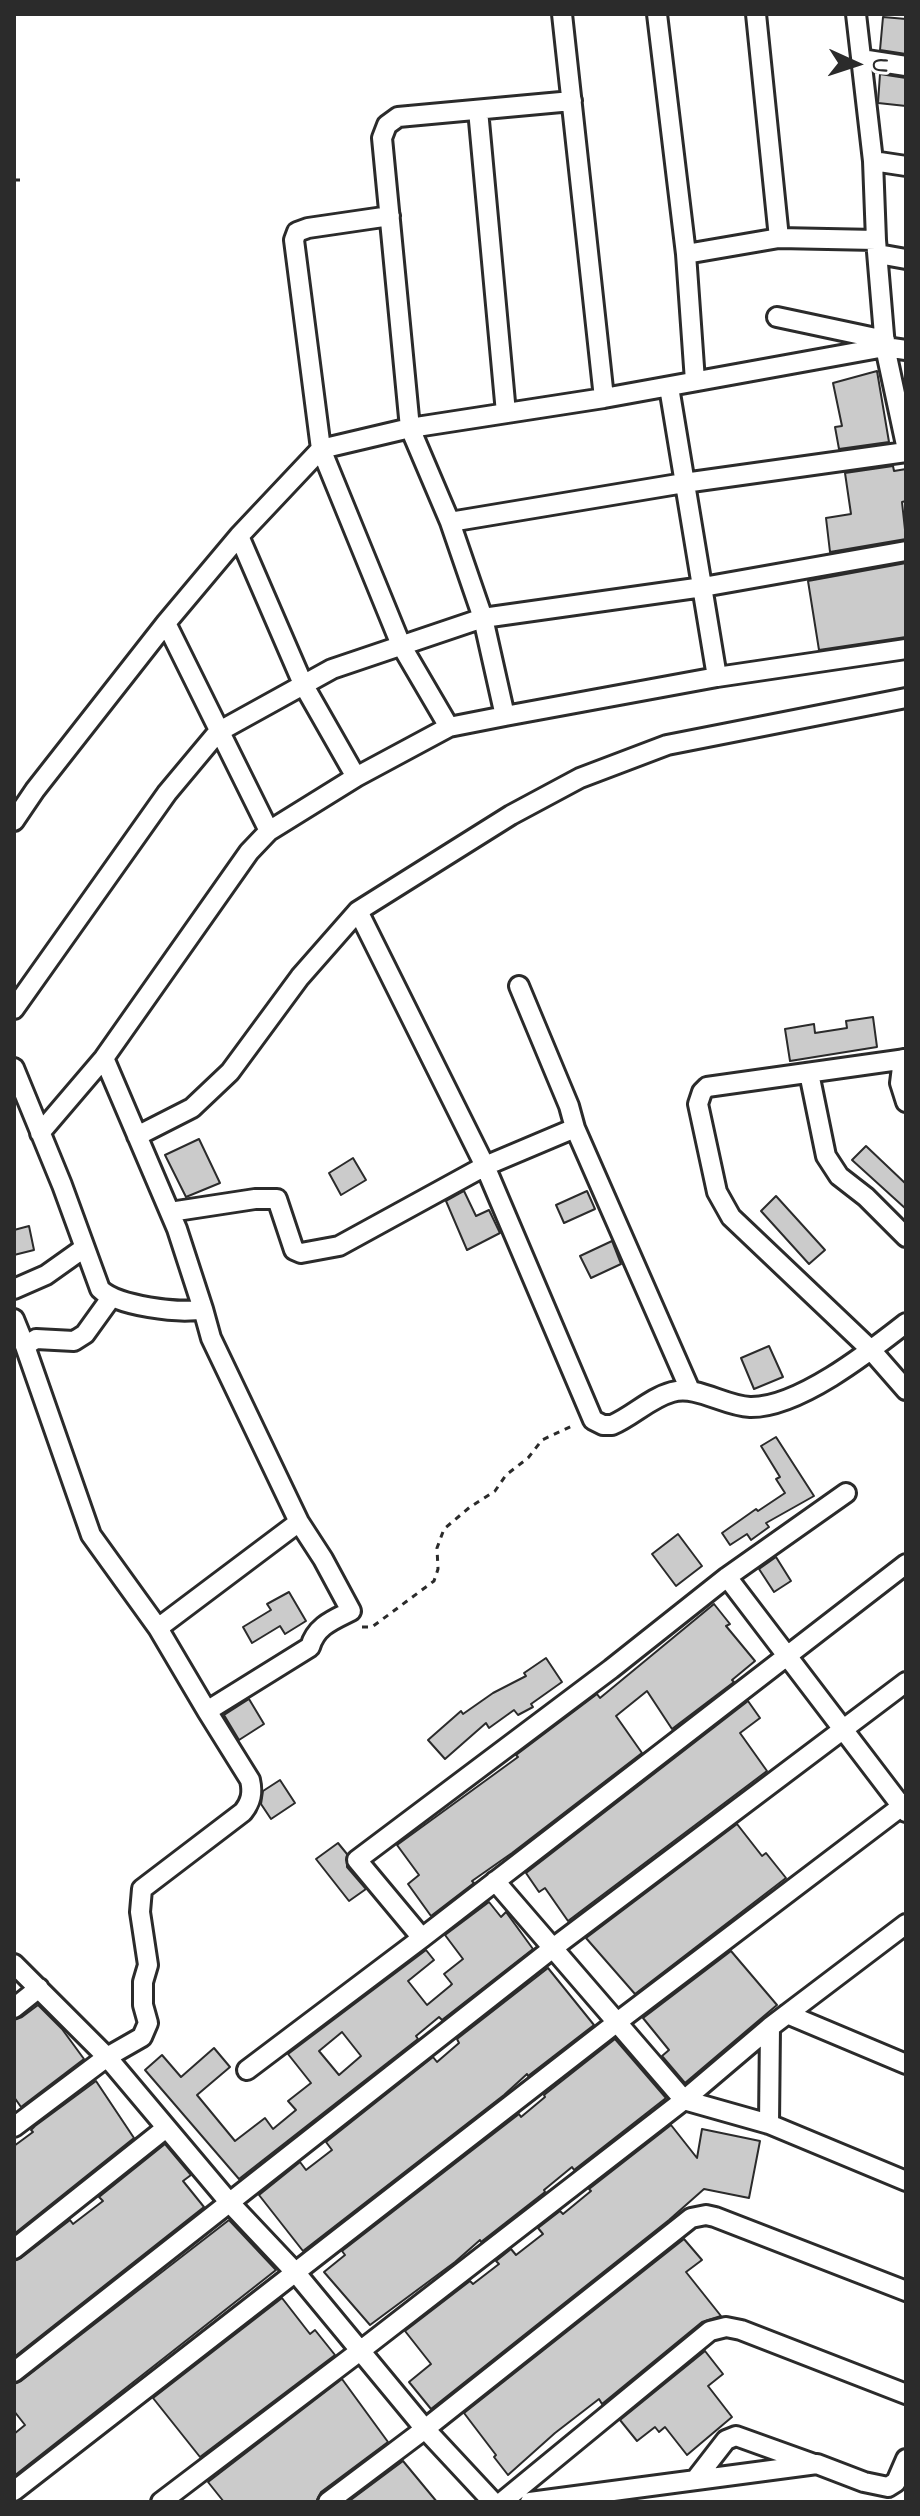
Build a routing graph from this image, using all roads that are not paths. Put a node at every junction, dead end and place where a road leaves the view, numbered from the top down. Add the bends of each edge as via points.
1 (562, 14) edge
2 (657, 14) edge
3 (756, 14) edge
4 (856, 14) edge
5 (861, 59) junction
6 (906, 66) edge
7 (572, 101) junction
8 (478, 110) junction
9 (873, 161) junction
10 (906, 166) edge
11 (390, 216) junction
12 (779, 238) junction
13 (877, 247) junction
14 (686, 254) junction
15 (906, 259) edge
16 (777, 317) dead end
17 (885, 344) junction
18 (906, 350) edge
19 (695, 381) junction
20 (669, 387) junction
21 (604, 398) junction
22 (506, 413) junction
23 (410, 428) junction
24 (906, 445) edge
25 (321, 449) junction
26 (906, 452) edge
27 (684, 483) junction
28 (450, 522) junction
29 (239, 536) junction
30 (906, 551) edge
31 (703, 587) junction
32 (483, 618) junction
33 (166, 623) junction
34 (401, 645) junction
35 (906, 649) edge
36 (717, 677) junction
37 (303, 684) junction
38 (906, 698) edge
39 (505, 716) junction
40 (449, 727) junction
41 (218, 732) junction
42 (356, 777) junction
43 (14, 821) edge
44 (269, 831) junction
45 (358, 911) junction
46 (519, 986) dead end
47 (14, 1009) edge
48 (104, 1058) junction
49 (904, 1059) edge
50 (14, 1068) edge
51 (809, 1073) junction
52 (906, 1102) edge
53 (575, 1128) junction
54 (40, 1133) junction
55 (137, 1136) junction
56 (485, 1166) junction
57 (170, 1212) junction
58 (906, 1237) edge
59 (84, 1248) junction
60 (14, 1289) edge
61 (108, 1297) junction
62 (203, 1309) junction
63 (14, 1319) edge
64 (906, 1323) edge
65 (25, 1346) junction
66 (871, 1350) junction
67 (690, 1390) junction
68 (906, 1390) edge
69 (846, 1493) dead end
70 (299, 1522) junction
71 (906, 1564) edge
72 (727, 1577) junction
73 (158, 1628) junction
74 (786, 1654) junction
75 (906, 1682) edge
76 (207, 1711) junction
77 (842, 1728) junction
78 (904, 1807) edge
79 (495, 1881) junction
80 (906, 1924) edge
81 (422, 1938) junction
82 (553, 1948) junction
83 (14, 1964) edge
84 (39, 1988) junction
85 (14, 2008) edge
86 (787, 2014) junction
87 (616, 2023) junction
88 (770, 2027) junction
89 (107, 2057) junction
90 (906, 2064) edge
91 (247, 2070) dead end
92 (684, 2100) junction
93 (769, 2124) junction
94 (14, 2127) edge
95 (166, 2128) junction
96 (906, 2181) edge
97 (229, 2202) junction
98 (14, 2249) edge
99 (296, 2273) junction
100 (906, 2291) edge
101 (360, 2351) junction
102 (14, 2372) edge
103 (906, 2394) edge
104 (425, 2429) junction
105 (906, 2459) edge
106 (817, 2464) junction
107 (695, 2480) junction
108 (14, 2491) edge
109 (173, 2499) edge
110 (328, 2502) edge
111 (493, 2502) edge
112 (502, 2502) edge
113 (530, 2502) edge

1 - 7 street
2 - 14 street
3 - 12 street
4 - 5 street
5 - 6 street
5 - 9 street
7 - 8 street
7 - 21 street
8 - 11 street via 390,121 382,138
8 - 22 street
9 - 10 street
9 - 13 street
11 - 23 street
11 - 25 street via 308,228 297,232 294,240
12 - 13 street
12 - 14 street
13 - 15 street
13 - 17 street
14 - 19 street
16 - 17 street
17 - 18 street
17 - 19 street
17 - 24 street
19 - 20 street
20 - 21 street
20 - 27 street
21 - 22 street
22 - 23 street
23 - 25 street
23 - 28 street
25 - 29 street
25 - 34 street
26 - 27 street
27 - 28 street
27 - 31 street
28 - 32 street
29 - 33 street
29 - 37 street
30 - 31 street
31 - 32 street
31 - 36 street
32 - 34 street
32 - 39 street
33 - 41 street
33 - 43 street
34 - 37 street
34 - 40 street
35 - 36 street
36 - 39 street
37 - 41 street
37 - 42 street
38 - 45 street via 667,745 580,778
39 - 40 street
40 - 42 street
41 - 44 street
41 - 47 street via 167,793
42 - 44 street
44 - 48 street
45 - 55 street via 300,977 230,1072 192,1108
45 - 56 street
46 - 53 street
48 - 54 street
48 - 55 street
49 - 51 street
49 - 52 street via 900,1083
50 - 54 street
51 - 58 street via 826,1156 839,1176
51 - 66 street via 707,1087 699,1115 713,1175 731,1217
53 - 56 street
53 - 67 street
54 - 59 street
55 - 57 street
56 - 57 street via 339,1246 308,1252 294,1250 277,1199
56 - 67 street via 593,1420 612,1425 664,1395
57 - 62 street
59 - 60 street via 46,1275
59 - 61 street
61 - 62 street via 190,1312
61 - 65 street via 85,1334 74,1341 36,1339
62 - 70 street via 211,1338
63 - 65 street
64 - 66 street
65 - 73 street via 91,1535
66 - 67 street via 817,1385 765,1406 736,1405
66 - 68 street
69 - 72 street
70 - 73 street
70 - 76 street via 351,1611 322,1626 310,1647
71 - 74 street
72 - 74 street
72 - 81 street via 357,1860
73 - 76 street
74 - 77 street
74 - 79 street
75 - 77 street
76 - 89 street via 250,1780 250,1802 142,1889 148,1965 143,2005 148,2023 142,2037
77 - 78 street
77 - 82 street
78 - 87 street
79 - 81 street
79 - 82 street
80 - 86 street
81 - 91 street
82 - 87 street
82 - 97 street
83 - 84 street
84 - 85 street
84 - 89 street
86 - 88 street
86 - 90 street
87 - 92 street
87 - 99 street
88 - 92 street
88 - 93 street
89 - 94 street
89 - 95 street
92 - 93 street
92 - 101 street
93 - 96 street
95 - 97 street
95 - 98 street
97 - 99 street
97 - 102 street
99 - 101 street
99 - 108 street
100 - 104 street via 715,2217 698,2216 685,2221
101 - 104 street
101 - 109 street
103 - 112 street via 741,2330 717,2328
104 - 110 street
104 - 111 street
105 - 106 street via 896,2482 888,2487
106 - 107 street
106 - 107 street via 736,2436 726,2440
107 - 113 street

